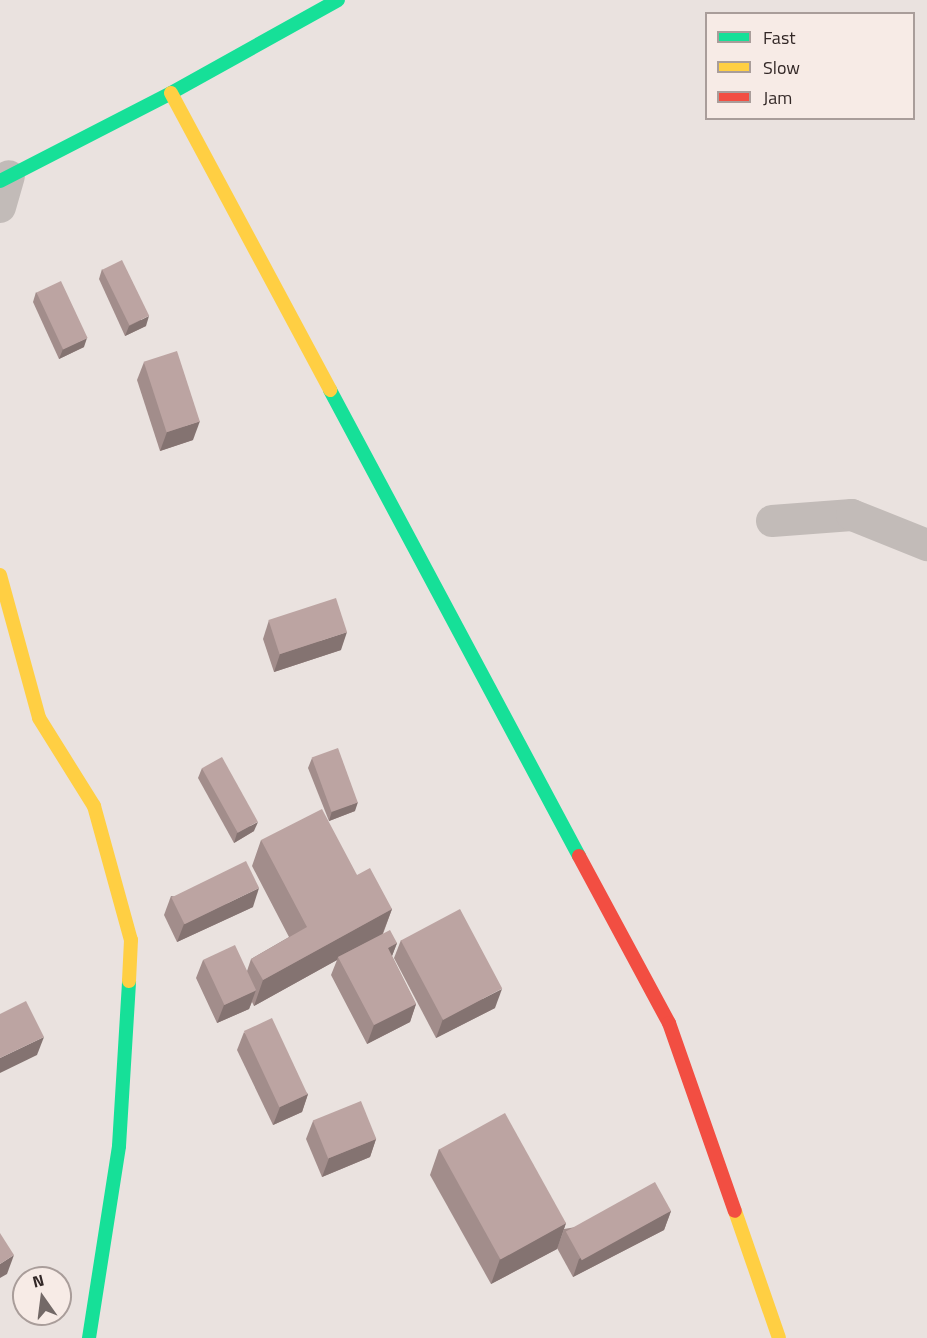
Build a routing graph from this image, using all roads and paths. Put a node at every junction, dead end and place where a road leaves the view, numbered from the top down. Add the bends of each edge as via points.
1 (338, 0) edge
2 (171, 93) junction
3 (5, 178) edge
4 (0, 207) edge
5 (772, 521) dead end
6 (927, 545) edge
7 (0, 575) edge
8 (89, 1338) edge
9 (780, 1338) edge

1 - 2 street
2 - 3 street
2 - 9 street via 669,1023
3 - 4 street
5 - 6 street via 852,515
7 - 8 street via 39,718 94,806 131,940 119,1146

